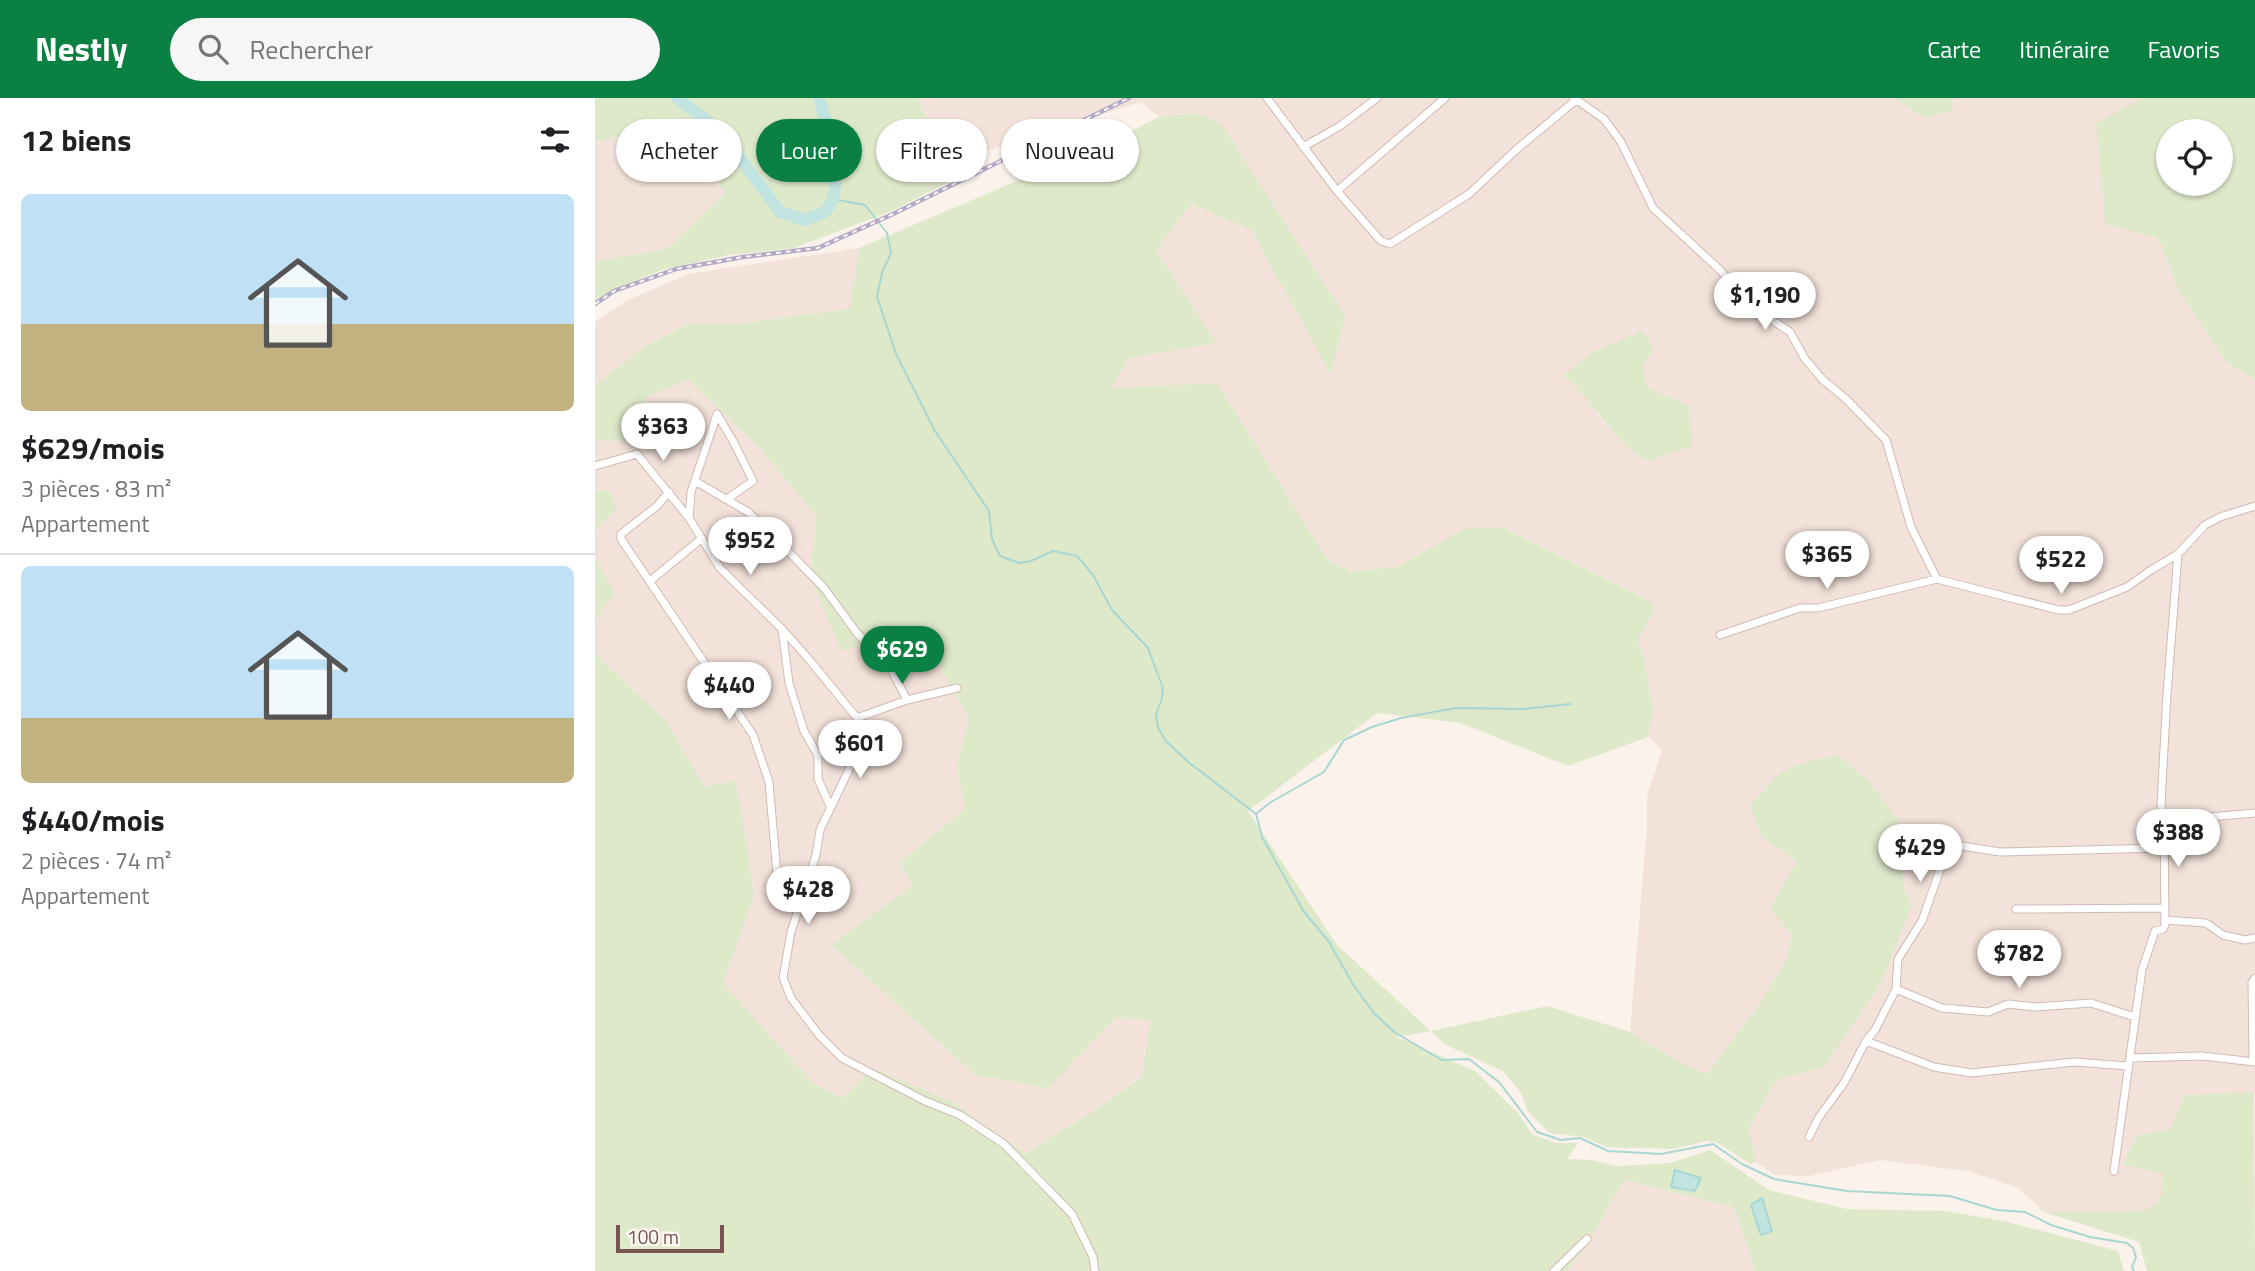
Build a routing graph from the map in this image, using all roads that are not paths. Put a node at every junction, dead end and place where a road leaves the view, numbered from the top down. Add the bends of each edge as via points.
1 (1268, 98) edge
2 (1377, 98) edge
3 (1445, 98) edge
4 (1575, 99) edge
5 (1303, 147) junction
6 (1337, 191) junction
7 (595, 466) edge
8 (695, 481) junction
9 (669, 492) junction
10 (727, 499) junction
11 (2255, 506) edge
12 (689, 518) junction
13 (701, 539) junction
14 (2178, 554) junction
15 (1937, 579) junction
16 (650, 581) junction
17 (782, 629) junction
18 (1720, 635) dead end
19 (957, 688) dead end
20 (907, 699) junction
21 (857, 718) junction
22 (830, 806) junction
23 (2255, 813) edge
24 (2164, 821) junction
25 (2164, 848) junction
26 (805, 887) junction
27 (2165, 908) junction
28 (2016, 909) dead end
29 (2165, 920) junction
30 (2255, 938) edge
31 (2255, 978) edge
32 (1896, 989) junction
33 (2135, 1017) junction
34 (1866, 1041) junction
35 (2254, 1061) edge
36 (2129, 1062) junction
37 (1809, 1137) dead end
38 (2114, 1171) dead end
39 (1587, 1239) dead end
40 (1095, 1271) edge
41 (1554, 1271) edge

1 - 5 street
2 - 5 street via 1340,127
3 - 6 street
4 - 6 street via 1469,194 1393,243 1381,241
4 - 15 street via 1604,119 1621,142 1653,208 1748,300 1790,332 1823,380 1886,440 1910,527
5 - 6 street
7 - 9 street via 637,454
8 - 10 street
8 - 10 street via 717,414 753,481
8 - 12 street
9 - 12 street
9 - 16 street via 620,537
10 - 20 street via 754,517 824,588 891,669
11 - 14 street via 2205,525
12 - 13 street
13 - 16 street
13 - 17 street via 720,568
14 - 15 street via 2127,587 2064,610
14 - 24 street via 2161,804
15 - 18 street via 1818,608 1800,608
16 - 26 street via 754,735 769,782 776,874
17 - 21 street
17 - 22 street via 789,683 804,731 818,755 818,779
19 - 20 street
20 - 21 street
21 - 22 street via 866,734
22 - 26 street
23 - 24 street
24 - 25 street
25 - 27 street
25 - 32 street via 2000,852 1949,844 1922,921 1898,959
26 - 40 street via 783,978 798,1010 842,1058 960,1115 1004,1144 1072,1214
27 - 28 street
27 - 29 street
29 - 30 street via 2206,923 2223,935
29 - 33 street via 2163,929 2155,931 2141,970
31 - 35 street
32 - 33 street via 1942,1008 1988,1012 2008,1003 2035,1007 2091,1003
32 - 34 street
33 - 36 street
34 - 36 street via 1934,1067 1972,1073 2074,1062
34 - 37 street
35 - 36 street via 2202,1056
36 - 38 street
39 - 41 street

